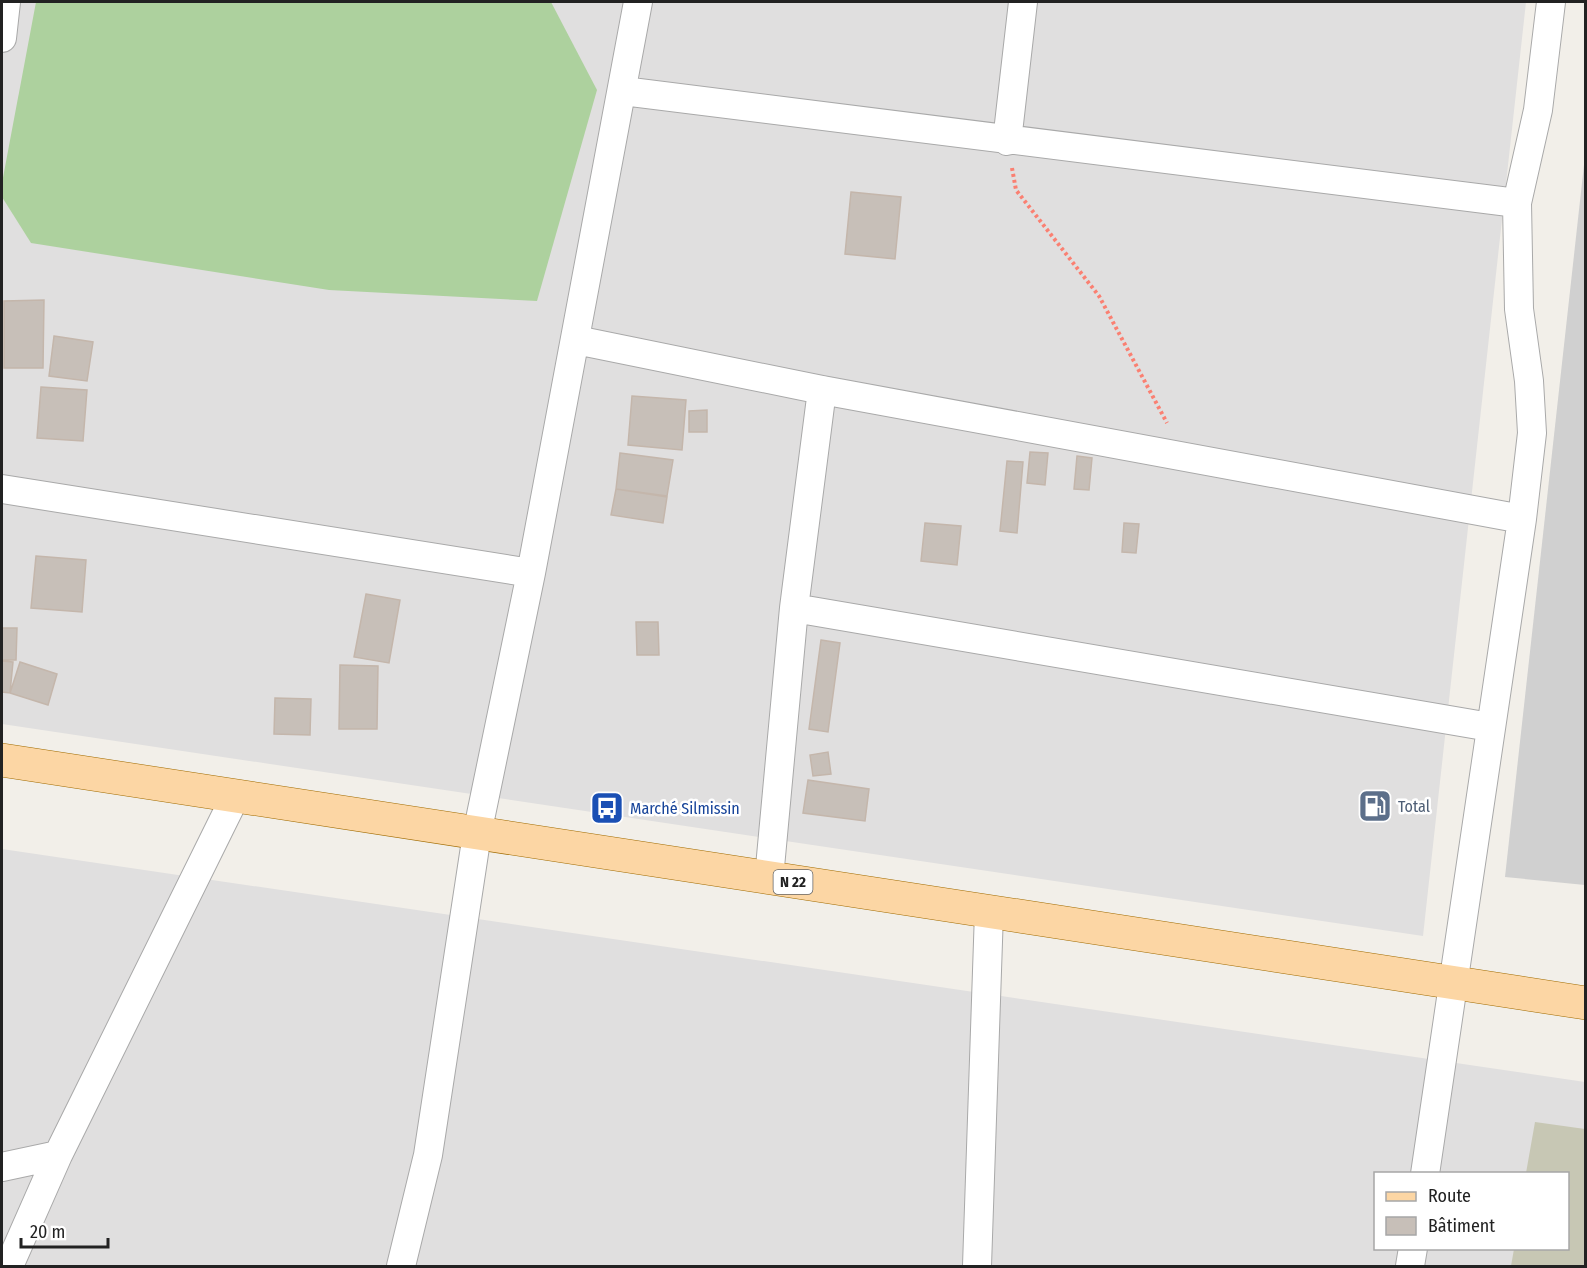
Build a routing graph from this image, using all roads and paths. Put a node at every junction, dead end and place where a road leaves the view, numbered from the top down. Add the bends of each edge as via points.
1 (6, 2) edge
2 (638, 2) edge
3 (1023, 2) edge
4 (1551, 2) edge
5 (2, 38) edge
6 (623, 91) junction
7 (1007, 141) junction
8 (1517, 203) junction
9 (576, 340) junction
10 (822, 390) junction
11 (1185, 458) junction
12 (2, 489) edge
13 (1522, 519) junction
14 (531, 573) junction
15 (794, 608) junction
16 (1490, 727) junction
17 (2, 760) edge
18 (235, 797) junction
19 (477, 834) junction
20 (769, 878) junction
21 (989, 912) junction
22 (1454, 982) junction
23 (1586, 1003) edge
24 (58, 1155) junction
25 (2, 1167) edge
26 (1425, 1172) edge
27 (1413, 1250) edge
28 (9, 1266) edge
29 (401, 1266) edge
30 (977, 1266) edge
31 (1410, 1266) edge

1 - 5 street
2 - 6 street
3 - 7 street
4 - 8 street via 1538,110
6 - 7 street
6 - 9 street
7 - 8 street
7 - 11 path via 1016,190 1099,296
8 - 13 street via 1520,309 1532,433
9 - 10 street
9 - 14 street
10 - 11 street
10 - 15 street
11 - 13 street
12 - 14 street
13 - 16 street
14 - 19 street
15 - 16 street
15 - 20 street
16 - 22 street
17 - 18 main road, N 22
18 - 19 main road, N 22
18 - 24 street
19 - 20 main road, N 22
19 - 29 street via 428,1155
20 - 21 main road, N 22
21 - 22 main road, N 22
21 - 30 street
22 - 23 main road, N 22
22 - 26 street
24 - 25 street
24 - 28 street
27 - 31 street

